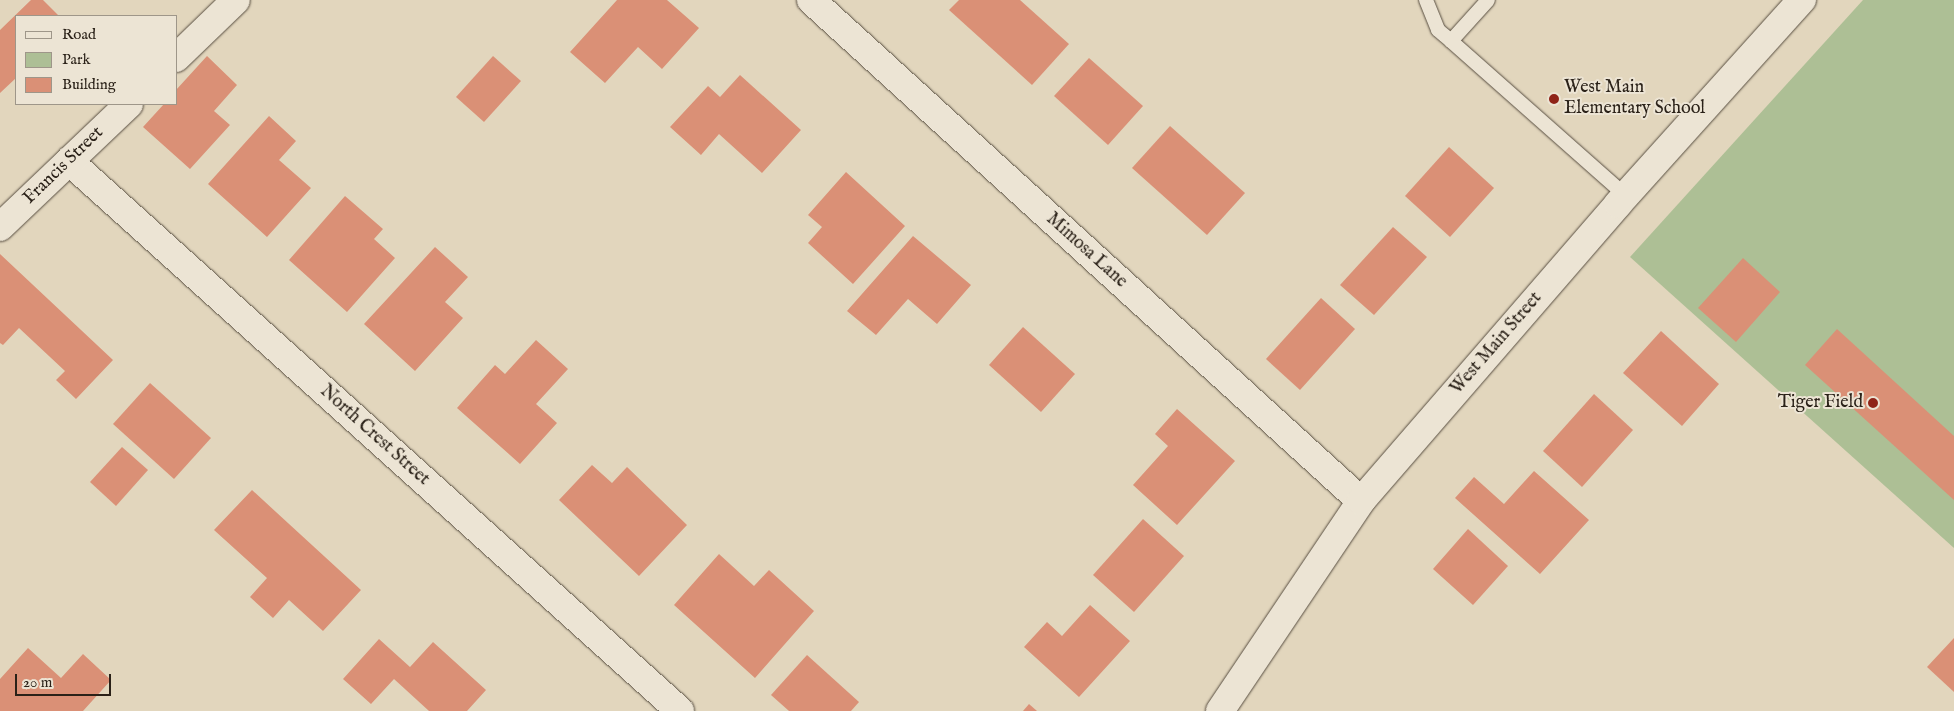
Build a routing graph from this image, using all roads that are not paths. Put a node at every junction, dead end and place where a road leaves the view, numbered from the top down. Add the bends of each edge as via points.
1 (236, 0) edge
2 (811, 0) edge
3 (1426, 0) edge
4 (1488, 0) edge
5 (1802, 0) edge
6 (1452, 41) junction
7 (178, 56) edge
8 (128, 105) edge
9 (69, 161) junction
10 (1626, 195) junction
11 (0, 227) edge
12 (1362, 501) junction
13 (680, 711) edge
14 (1220, 711) edge

1 - 7 street
2 - 12 street, Mimosa Lane
3 - 6 lane via 1438,30
4 - 6 lane
5 - 10 street, West Main Street
6 - 10 lane
8 - 9 street, Francis Street
9 - 11 street, Francis Street
9 - 13 street, North Crest Street
10 - 12 street, West Main Street
12 - 14 street, West Main Street

